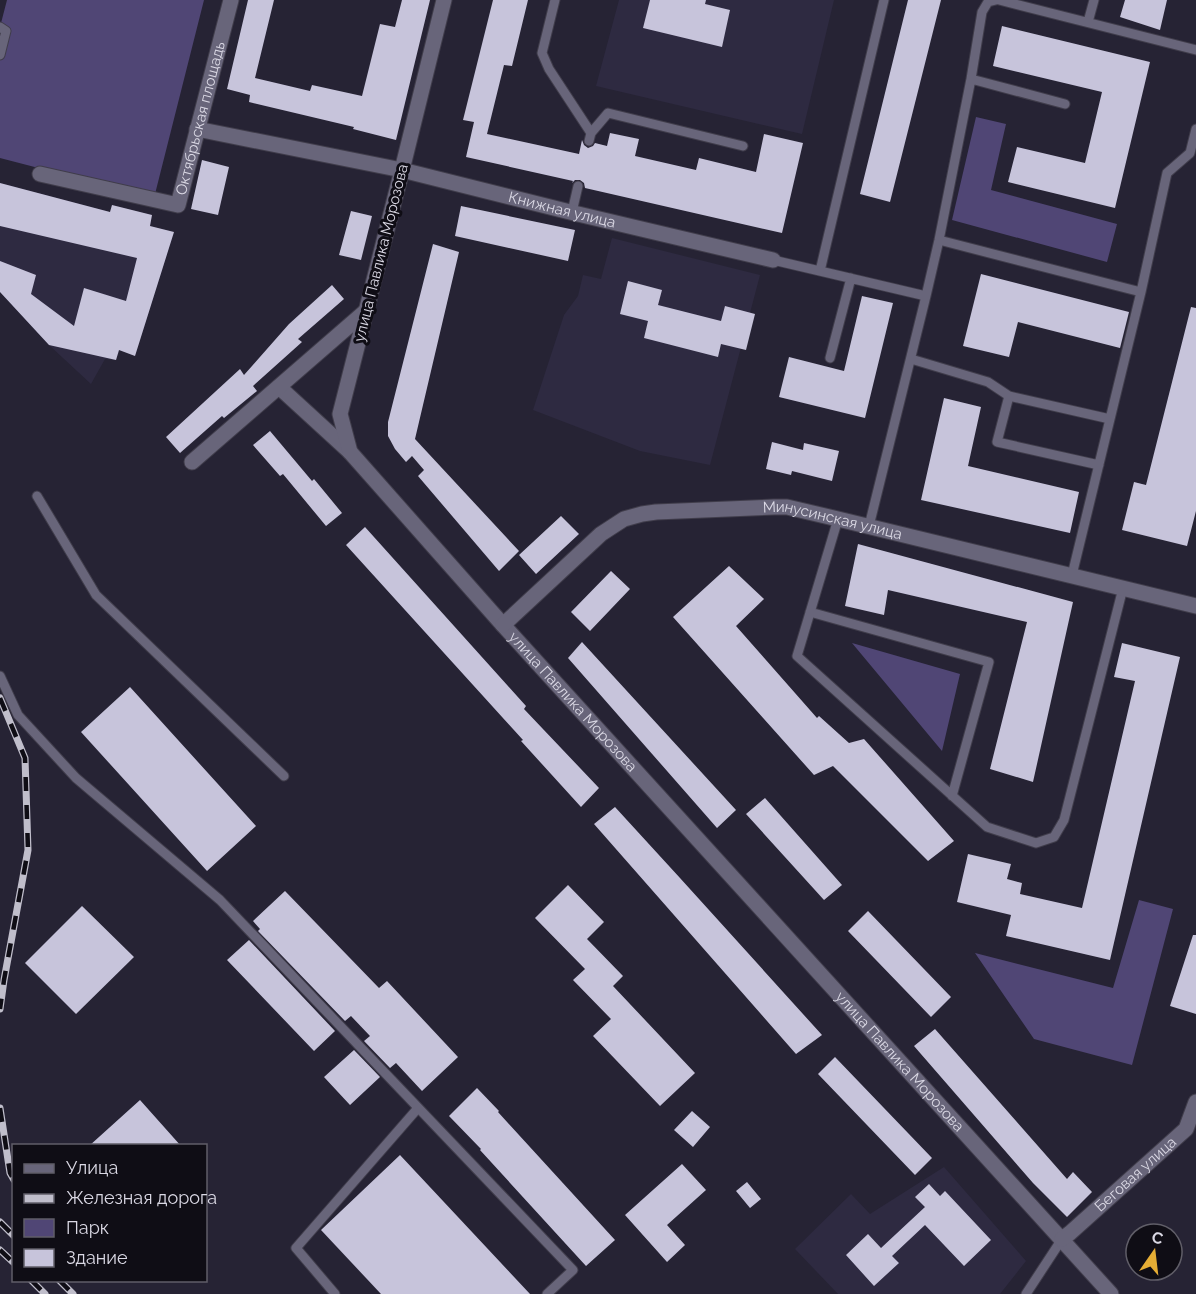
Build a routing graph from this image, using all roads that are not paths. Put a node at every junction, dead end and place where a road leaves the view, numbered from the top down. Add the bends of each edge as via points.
1 (231, 0) edge
2 (444, 0) edge
3 (555, 0) edge
4 (884, 0) edge
5 (997, 0) edge
6 (1094, 0) edge
7 (1088, 22) junction
8 (0, 27) edge
9 (1196, 50) edge
10 (0, 55) edge
11 (971, 79) junction
12 (1065, 104) dead end
13 (197, 129) junction
14 (1196, 129) edge
15 (743, 146) dead end
16 (402, 170) junction
17 (40, 174) dead end
18 (578, 186) dead end
19 (572, 212) junction
20 (939, 240) junction
21 (773, 260) joint
22 (820, 271) junction
23 (851, 278) junction
24 (1141, 292) junction
25 (927, 296) junction
26 (366, 311) junction
27 (830, 358) dead end
28 (911, 359) junction
29 (279, 387) junction
30 (1009, 396) junction
31 (1110, 419) junction
32 (350, 452) junction
33 (192, 462) dead end
34 (1099, 465) junction
35 (37, 496) dead end
36 (838, 519) junction
37 (869, 526) junction
38 (1072, 575) junction
39 (1123, 588) junction
40 (1196, 606) edge
41 (810, 612) junction
42 (503, 626) junction
43 (0, 676) edge
44 (284, 776) dead end
45 (952, 796) junction
46 (1196, 1102) edge
47 (418, 1108) junction
48 (1062, 1239) junction
49 (334, 1294) edge
50 (547, 1294) edge
51 (1026, 1294) edge
52 (1111, 1294) edge

1 - 13 street, Октябрьская площадь
2 - 16 street, улица Павлика Морозова
3 - 15 lane via 542,53 590,137 608,113
4 - 22 lane
5 - 7 lane
5 - 11 lane via 988,2 982,12
6 - 7 lane
7 - 9 lane
8 - 10 lane via 6,31
11 - 12 lane
11 - 20 lane
13 - 16 street, Книжная улица
13 - 17 street, Октябрьская площадь via 178,205
14 - 24 lane via 1190,153 1167,173
16 - 19 street, Книжная улица
16 - 26 street, улица Павлика Морозова
18 - 19 lane
19 - 21 street, Книжная улица
20 - 24 lane
20 - 25 lane
21 - 22 lane, Книжная улица
22 - 23 lane, Книжная улица
23 - 25 lane, Книжная улица
23 - 27 lane
24 - 31 lane
25 - 28 lane
26 - 29 street
26 - 32 street, улица Павлика Морозова via 340,414
28 - 30 lane via 988,382
28 - 37 lane
29 - 32 street
29 - 33 street
30 - 31 lane
30 - 34 lane via 997,442
31 - 34 lane
32 - 42 street, улица Павлика Морозова
34 - 38 lane
35 - 44 lane via 96,595
36 - 37 street, Минусинская улица
36 - 41 lane
36 - 42 street, Минусинская улица via 787,507 633,516 601,534
37 - 38 street, Минусинская улица
38 - 39 street, Минусинская улица
39 - 40 street, Минусинская улица
39 - 45 lane via 1064,820 1054,837 1036,843 987,827
41 - 45 lane via 798,656
41 - 45 lane via 989,662
42 - 48 street, улица Павлика Морозова
43 - 47 lane via 18,715 76,778 220,900
46 - 48 street, Беговая улица via 1186,1129
47 - 49 lane via 296,1248
47 - 50 lane via 573,1270
48 - 51 lane
48 - 52 street, улица Павлика Морозова

